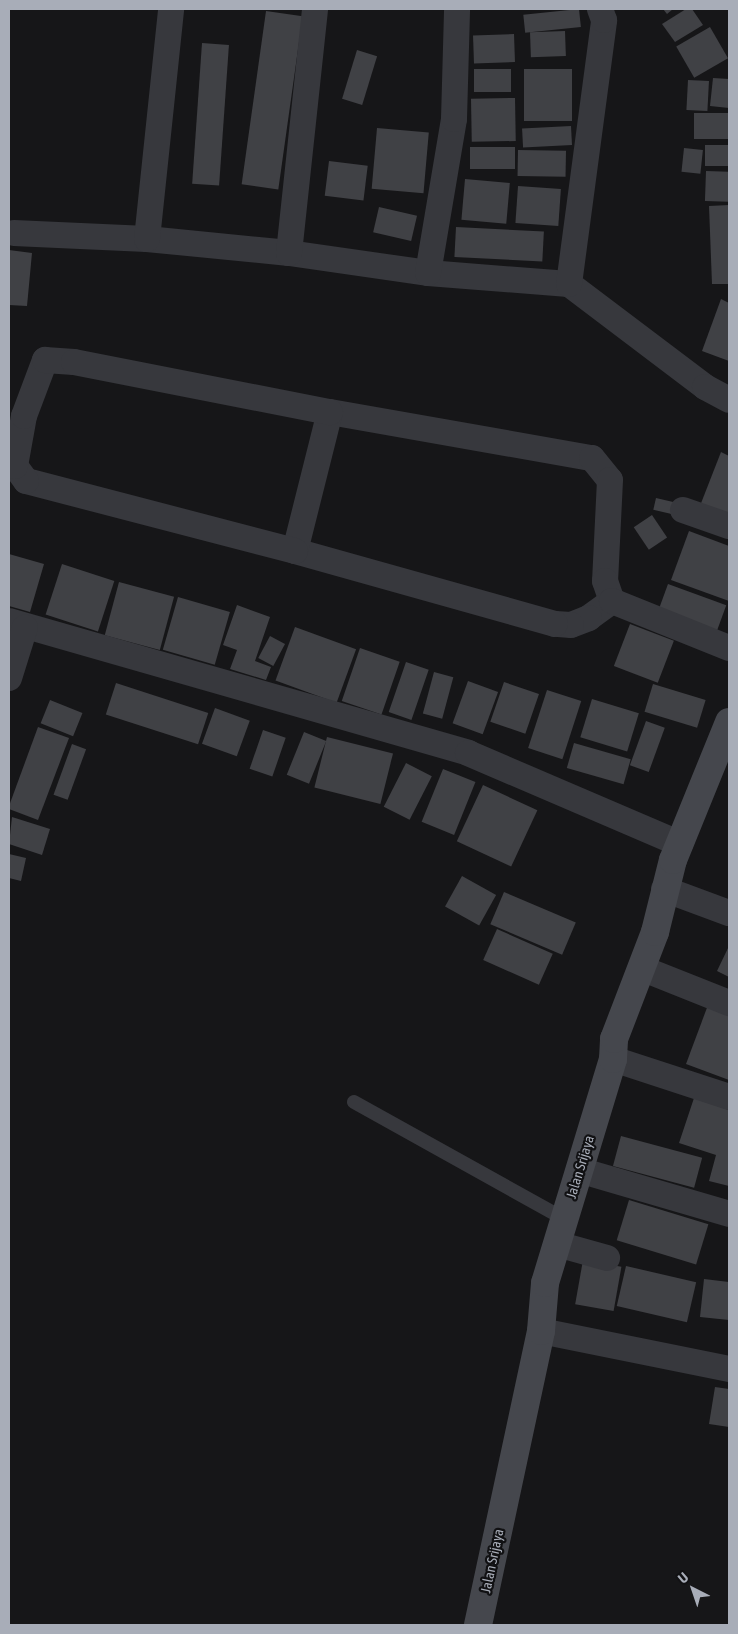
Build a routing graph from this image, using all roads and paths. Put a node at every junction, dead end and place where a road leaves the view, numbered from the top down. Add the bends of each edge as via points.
1 (171, 9) edge
2 (315, 9) edge
3 (457, 9) edge
4 (600, 9) edge
5 (14, 233) dead end
6 (147, 239) junction
7 (289, 253) junction
8 (428, 273) junction
9 (569, 284) junction
10 (729, 400) edge
11 (330, 412) junction
12 (684, 510) dead end
13 (729, 526) edge
14 (294, 551) junction
15 (612, 601) junction
16 (17, 624) edge
17 (729, 648) edge
18 (9, 678) edge
19 (729, 722) edge
20 (680, 844) junction
21 (664, 889) junction
22 (729, 913) edge
23 (641, 968) junction
24 (729, 1004) edge
25 (613, 1059) junction
26 (729, 1098) edge
27 (354, 1102) dead end
28 (579, 1170) junction
29 (729, 1214) edge
30 (561, 1231) junction
31 (608, 1258) dead end
32 (541, 1331) junction
33 (729, 1369) edge
34 (478, 1625) edge

1 - 6 street
2 - 7 street
3 - 8 street via 454,120
4 - 9 street via 604,20
5 - 6 street
6 - 7 street
7 - 8 street
8 - 9 street
9 - 10 street via 705,387
11 - 14 street
11 - 14 street via 74,362 46,360 24,416 15,466 26,481
11 - 15 street via 592,458 610,480 605,581
12 - 13 street
14 - 15 street via 555,624 571,625 589,618
15 - 17 street
16 - 18 street
16 - 20 street via 468,753
19 - 20 street, Jalan Srijaya
20 - 21 street, Jalan Srijaya
21 - 22 street
21 - 23 street, Jalan Srijaya via 655,932
23 - 24 street
23 - 25 street, Jalan Srijaya via 614,1039
25 - 26 street
25 - 28 street, Jalan Srijaya
27 - 30 lane
28 - 29 street
28 - 30 street, Jalan Srijaya
30 - 31 street
30 - 32 street, Jalan Srijaya via 545,1283
32 - 33 street
32 - 34 street, Jalan Srijaya

